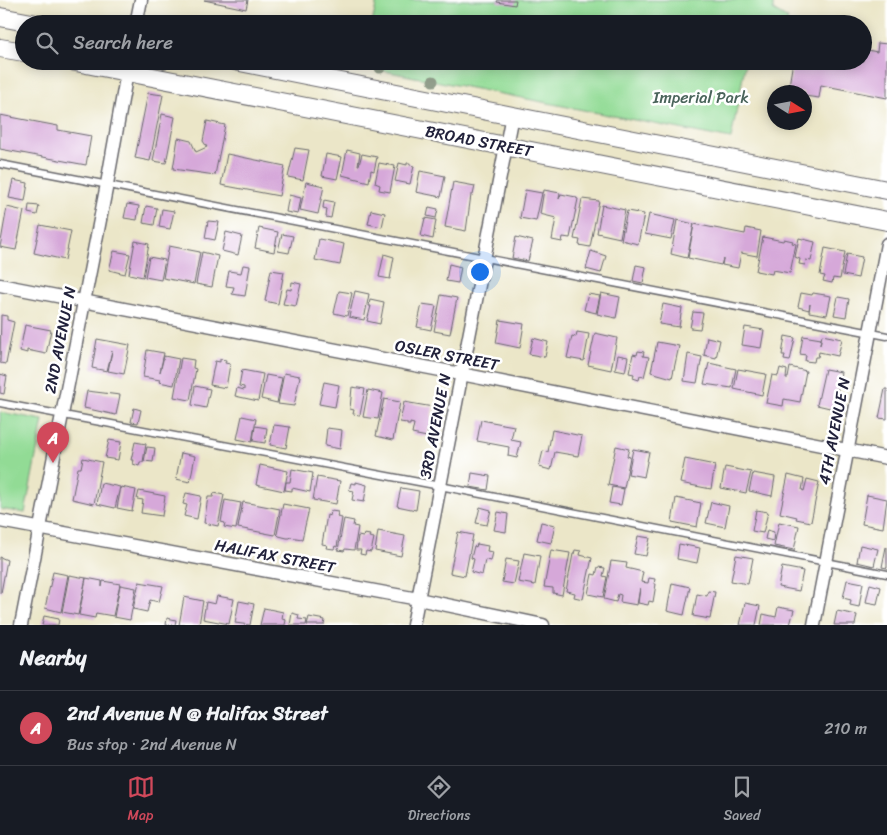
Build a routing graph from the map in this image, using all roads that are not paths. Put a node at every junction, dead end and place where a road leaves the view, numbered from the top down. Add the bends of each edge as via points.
1 (141, 0) edge
2 (138, 15) edge
3 (0, 17) edge
4 (15, 20) edge
5 (0, 48) edge
6 (15, 50) edge
7 (127, 70) edge
8 (142, 70) edge
9 (280, 70) edge
10 (512, 115) junction
11 (506, 146) junction
12 (0, 164) edge
13 (107, 184) junction
14 (887, 190) edge
15 (887, 221) edge
16 (887, 244) edge
17 (484, 258) junction
18 (0, 286) edge
19 (84, 302) junction
20 (870, 332) junction
21 (887, 336) edge
22 (461, 374) junction
23 (0, 403) edge
24 (62, 415) junction
25 (847, 451) junction
26 (887, 458) edge
27 (440, 486) junction
28 (0, 521) edge
29 (40, 529) junction
30 (826, 561) junction
31 (887, 574) edge
32 (418, 599) junction
33 (21, 625) edge
34 (413, 625) edge
35 (543, 625) edge
36 (814, 625) edge

1 - 2 street
3 - 4 main road
5 - 6 main road
7 - 13 street, 2ND AVENUE N
8 - 11 main road, BROAD STREET
9 - 10 main road, BROAD STREET
10 - 11 street, 3RD AVENUE N
10 - 14 main road, BROAD STREET
11 - 15 main road, BROAD STREET
11 - 17 street, 3RD AVENUE N
12 - 13 lane
13 - 17 lane
13 - 19 street, 2ND AVENUE N
16 - 20 street, 4TH AVENUE N
17 - 20 lane
17 - 22 street, 3RD AVENUE N
18 - 19 street, OSLER STREET
19 - 22 street, OSLER STREET
19 - 24 street, 2ND AVENUE N
20 - 21 lane
20 - 25 street, 4TH AVENUE N
22 - 25 street, OSLER STREET
22 - 27 street, 3RD AVENUE N
23 - 24 lane
24 - 27 lane
24 - 29 street, 2ND AVENUE N
25 - 26 street, OSLER STREET
25 - 30 street, 4TH AVENUE N
27 - 30 lane
27 - 32 street, 3RD AVENUE N
28 - 29 street, HALIFAX STREET
29 - 32 street, HALIFAX STREET
29 - 33 street, 2ND AVENUE N
30 - 31 lane
30 - 36 street, 4TH AVENUE N
32 - 34 street, 3RD AVENUE N
32 - 35 street, HALIFAX STREET

